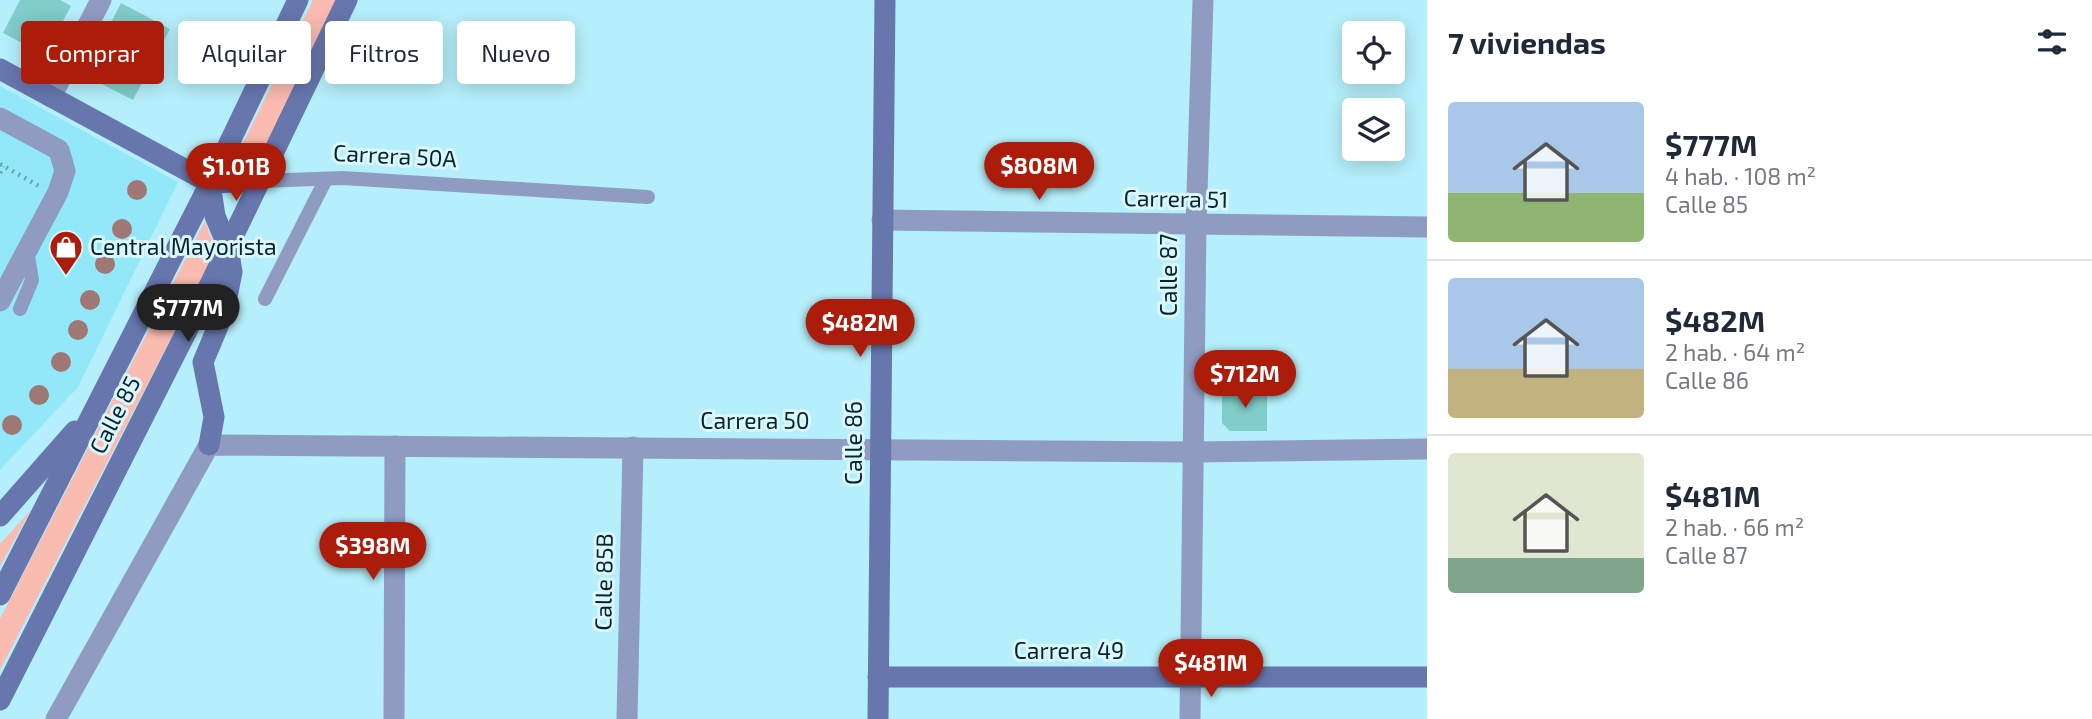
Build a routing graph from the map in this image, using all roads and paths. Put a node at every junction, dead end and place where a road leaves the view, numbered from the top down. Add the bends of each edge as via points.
1 (101, 0) edge
2 (298, 0) edge
3 (347, 0) edge
4 (885, 0) edge
5 (1203, 0) edge
6 (0, 69) edge
7 (51, 97) junction
8 (0, 118) edge
9 (2, 165) edge
10 (0, 173) edge
11 (326, 179) junction
12 (260, 181) junction
13 (210, 183) junction
14 (54, 194) junction
15 (649, 197) dead end
16 (881, 220) junction
17 (1196, 226) junction
18 (1427, 227) edge
19 (228, 247) junction
20 (265, 299) dead end
21 (10, 305) edge
22 (97, 406) junction
23 (209, 445) junction
24 (395, 446) junction
25 (634, 447) junction
26 (880, 448) junction
27 (1427, 449) edge
28 (1194, 452) junction
29 (0, 516) edge
30 (0, 595) edge
31 (878, 677) junction
32 (1427, 677) edge
33 (1191, 678) junction
34 (0, 700) edge
35 (56, 719) edge
36 (394, 719) edge
37 (627, 719) edge
38 (878, 719) edge
39 (1190, 719) edge

1 - 7 street
2 - 13 main road, Calle 85
3 - 12 main road, Calle 85
4 - 16 main road, Calle 86
5 - 17 street, Calle 87
6 - 7 main road
7 - 13 main road
8 - 14 street via 59,150 65,171
9 - 10 path
9 - 14 path
11 - 12 lane, Carrera 50A
11 - 15 lane, Carrera 50A
11 - 20 lane
12 - 13 main road, Carrera 50A
12 - 19 main road, Calle 85
13 - 19 main road via 215,216
13 - 22 main road, Calle 85
14 - 21 street via 27,250
16 - 17 street, Carrera 51
16 - 26 main road, Calle 86
17 - 18 street, Carrera 51
17 - 28 street, Calle 87
19 - 23 main road via 230,292 204,362 214,416
19 - 34 main road, Calle 85
22 - 29 main road
22 - 30 main road, Calle 85
23 - 24 street, Carrera 50
23 - 35 street
24 - 25 street, Carrera 50
24 - 36 street
25 - 26 street, Carrera 50
25 - 37 street, Calle 85B
26 - 28 street, Carrera 50
26 - 31 main road, Calle 86
27 - 28 street, Carrera 50
28 - 33 street, Calle 87
31 - 33 main road, Carrera 49
31 - 38 main road, Calle 86
32 - 33 main road, Carrera 49
33 - 39 street, Calle 87

